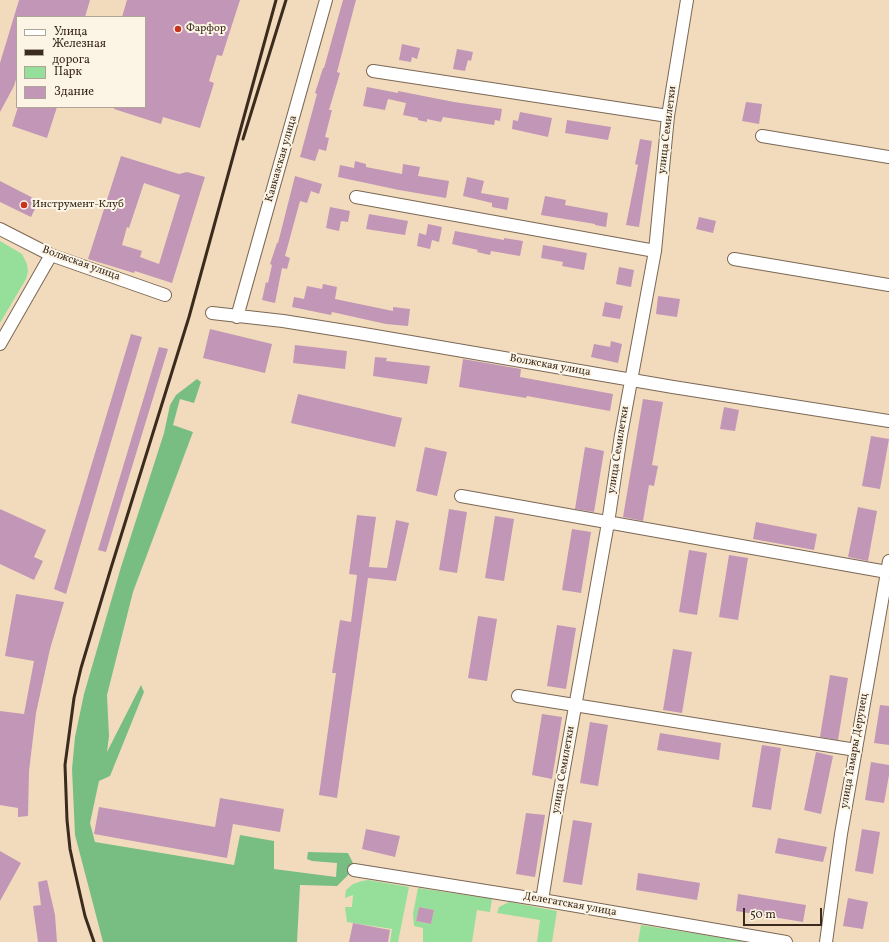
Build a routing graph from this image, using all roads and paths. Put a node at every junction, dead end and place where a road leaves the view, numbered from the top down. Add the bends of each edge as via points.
1 (326, 0) edge
2 (686, 0) edge
3 (373, 71) dead end
4 (668, 116) junction
5 (762, 136) dead end
6 (889, 158) edge
7 (356, 197) dead end
8 (0, 229) edge
9 (655, 251) junction
10 (51, 255) junction
11 (734, 259) dead end
12 (889, 285) edge
13 (165, 295) dead end
14 (212, 314) dead end
15 (237, 317) junction
16 (0, 344) edge
17 (631, 380) junction
18 (889, 421) edge
19 (460, 496) dead end
20 (608, 523) junction
21 (888, 566) edge
22 (518, 696) dead end
23 (576, 704) junction
24 (856, 750) junction
25 (354, 870) dead end
26 (542, 900) junction
27 (786, 942) edge
28 (826, 942) edge

1 - 15 street, Кавказская улица
2 - 4 street, улица Семилетки
3 - 4 street
4 - 9 street, улица Семилетки
5 - 6 street
7 - 9 street
8 - 10 street, Волжская улица
9 - 17 street, улица Семилетки
10 - 13 street, Волжская улица
10 - 16 street
11 - 12 street
14 - 15 street, Волжская улица
15 - 17 street, Волжская улица via 283,321 366,334
17 - 18 street, Волжская улица
17 - 20 street, улица Семилетки
19 - 20 street
20 - 21 street
20 - 23 street, улица Семилетки
21 - 24 street, улица Тамары Дерунец
22 - 23 street
23 - 24 street
23 - 26 street, улица Семилетки
24 - 28 street, улица Тамары Дерунец
25 - 26 street, Делегатская улица
26 - 27 street, Делегатская улица

